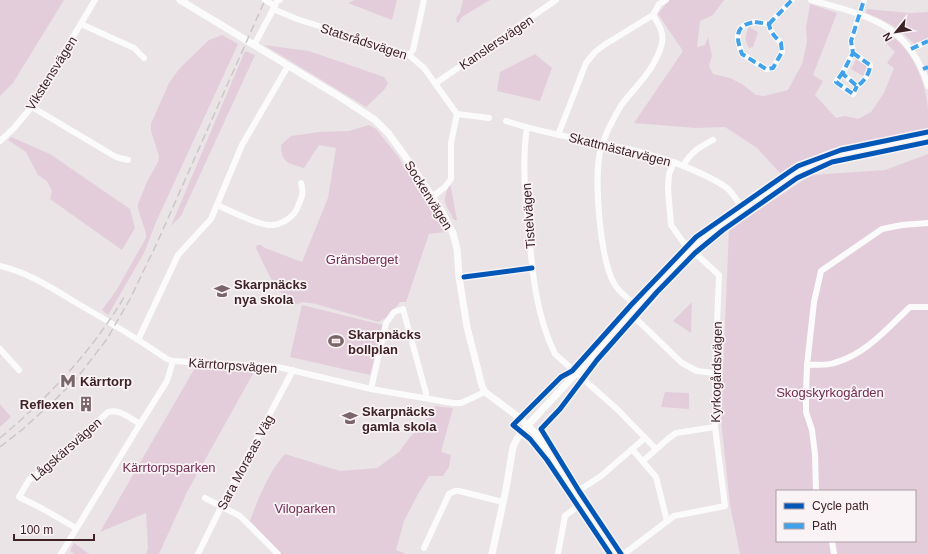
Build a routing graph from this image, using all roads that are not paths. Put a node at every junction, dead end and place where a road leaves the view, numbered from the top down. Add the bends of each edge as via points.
1 (95, 0) edge
2 (180, 0) edge
3 (265, 0) edge
4 (280, 0) edge
5 (424, 0) edge
6 (556, 0) edge
7 (666, 0) edge
8 (792, 0) edge
9 (811, 0) edge
10 (864, 0) edge
11 (547, 3) edge
12 (274, 8) junction
13 (860, 15) junction
14 (653, 16) junction
15 (81, 24) junction
16 (769, 24) junction
17 (928, 41) edge
18 (254, 45) junction
19 (911, 49) junction
20 (854, 53) junction
21 (409, 54) junction
22 (144, 58) dead end
23 (288, 66) junction
24 (926, 68) edge
25 (843, 72) junction
26 (436, 83) junction
27 (857, 86) junction
28 (928, 86) edge
29 (32, 107) junction
30 (457, 114) junction
31 (489, 118) dead end
32 (506, 121) dead end
33 (527, 128) junction
34 (558, 135) junction
35 (928, 137) edge
36 (713, 140) dead end
37 (0, 141) edge
38 (603, 144) junction
39 (128, 160) dead end
40 (674, 162) junction
41 (683, 166) junction
42 (301, 183) dead end
43 (432, 197) junction
44 (217, 205) junction
45 (744, 210) junction
46 (928, 223) edge
47 (692, 249) junction
48 (0, 266) edge
49 (637, 306) junction
50 (928, 307) edge
51 (631, 314) junction
52 (138, 340) junction
53 (0, 349) edge
54 (173, 360) junction
55 (807, 365) junction
56 (19, 370) dead end
57 (293, 370) junction
58 (577, 373) junction
59 (715, 373) junction
60 (371, 389) junction
61 (485, 392) junction
62 (426, 398) junction
63 (140, 424) junction
64 (528, 425) junction
65 (715, 427) junction
66 (645, 438) junction
67 (632, 449) junction
68 (656, 449) junction
69 (643, 461) junction
70 (816, 490) edge
71 (575, 493) junction
72 (205, 498) dead end
73 (503, 502) junction
74 (582, 503) junction
75 (222, 507) junction
76 (667, 521) junction
77 (76, 528) junction
78 (832, 542) edge
79 (424, 548) dead end
80 (61, 554) edge
81 (198, 554) edge
82 (278, 554) edge
83 (492, 554) edge
84 (558, 554) edge
85 (616, 554) edge
86 (624, 554) edge
87 (834, 554) edge

1 - 15 street, Vikstensvägen
2 - 18 street, Sockenvägen
3 - 12 street, Statsrådsvägen
4 - 12 street
5 - 21 street via 413,50
6 - 11 street, Kanslersvägen
7 - 14 street via 659,4
8 - 16 street
9 - 13 street
10 - 13 street
11 - 26 street, Kanslersvägen
12 - 18 street
12 - 21 street, Statsrådsvägen via 296,19
13 - 19 street via 885,25
13 - 20 street via 852,41
14 - 34 street via 594,52 586,63
14 - 38 street via 663,35 659,53 647,75 620,107
15 - 22 street via 134,48
15 - 29 street, Vikstensvägen
16 - 16 street via 746,24 739,30 738,35 742,54 766,69 772,68 782,52 781,43 773,35
17 - 19 street
18 - 23 street, Sockenvägen
19 - 24 street
20 - 25 street
20 - 27 street via 870,64 863,83
21 - 26 street, Statsrådsvägen
23 - 43 street, Sockenvägen via 340,97 382,127
23 - 44 street via 242,145
24 - 28 street
25 - 27 street
25 - 27 street via 836,82 852,96
26 - 30 street, Statsrådsvägen
29 - 37 street, Vikstensvägen
29 - 39 street via 116,157
30 - 31 street
30 - 43 street via 451,143 451,178 445,187
32 - 33 street, Skattmästarvägen
33 - 34 street, Skattmästarvägen
33 - 58 street, Tistelvägen via 524,146 526,204 537,301 542,322 555,354
34 - 38 street, Skattmästarvägen
35 - 45 street via 824,160 794,174
36 - 41 street via 690,154
38 - 40 street, Skattmästarvägen
38 - 49 street via 598,177 598,203 604,254 616,287
40 - 41 street, Skattmästarvägen
40 - 47 street via 669,174 668,189 672,225
41 - 45 street, Skattmästarvägen via 703,174 727,189
42 - 44 street via 303,194 297,210 286,221 270,225
43 - 61 street, Sockenvägen via 456,240 467,327
44 - 52 street via 211,219 178,255
45 - 47 street
46 - 55 street via 882,229 821,271 814,302
47 - 49 street
47 - 59 street, Kyrkogårdsvägen via 720,275
48 - 52 street, Kärrtorpsvägen via 35,278
49 - 51 street
50 - 55 street via 910,308 873,342 851,357 833,364
51 - 58 street
51 - 59 street via 682,362 697,371
52 - 54 street, Kärrtorpsvägen via 167,359
53 - 56 street
54 - 57 street, Kärrtorpsvägen via 250,364
54 - 63 street via 167,381
55 - 70 street via 806,412 814,442
57 - 60 street, Kärrtorpsvägen
57 - 75 street, Sara Moræas Väg
58 - 64 street
58 - 66 street, Tistelvägen via 617,408
59 - 65 street, Kyrkogårdsvägen
60 - 62 street, Kärrtorpsvägen
60 - 62 street via 386,323 394,312 403,309
61 - 62 street, Kärrtorpsvägen via 461,403
61 - 64 street
63 - 77 street
63 - 77 street, Lågskärsvägen via 115,411 106,413 62,456 29,480 19,496
64 - 71 street
64 - 73 street via 513,447
65 - 68 street via 676,433
65 - 76 street, Kyrkogårdsvägen via 725,506 674,516
66 - 67 street
66 - 68 street, Tistelvägen
67 - 69 street
67 - 71 street via 601,476
68 - 69 street
69 - 76 street via 656,477
71 - 74 street
72 - 75 street
73 - 79 street via 459,491 451,492
73 - 83 street
74 - 84 street via 565,516
74 - 85 street
75 - 81 street, Sara Moræas Väg
75 - 82 street via 240,516
76 - 86 street
77 - 80 street
78 - 87 street

